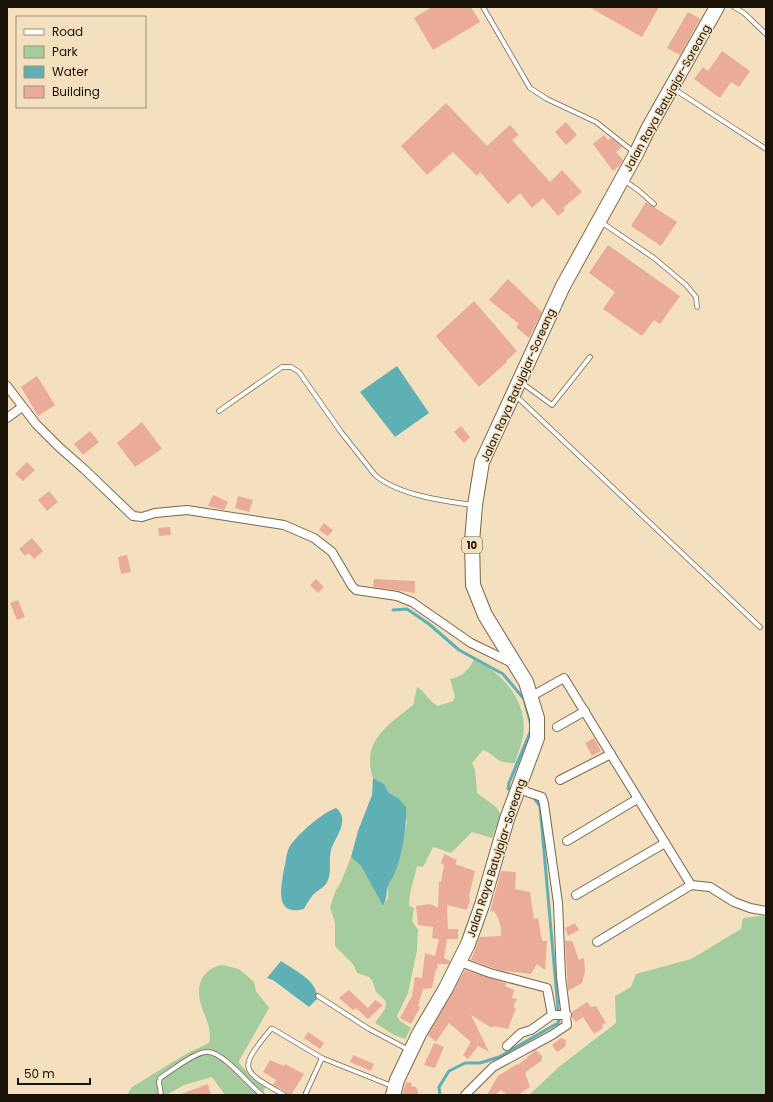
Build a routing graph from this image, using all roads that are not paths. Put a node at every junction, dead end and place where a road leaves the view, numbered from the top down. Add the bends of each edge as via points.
1 (483, 7) edge
2 (717, 7) edge
3 (734, 7) edge
4 (766, 34) edge
5 (671, 87) junction
6 (766, 149) edge
7 (636, 154) junction
8 (622, 179) junction
9 (654, 204) dead end
10 (600, 221) junction
11 (697, 307) dead end
12 (590, 356) dead end
13 (518, 380) junction
14 (7, 386) edge
15 (512, 393) junction
16 (22, 406) junction
17 (219, 411) dead end
18 (7, 418) edge
19 (475, 505) junction
20 (760, 627) dead end
21 (516, 665) junction
22 (532, 696) junction
23 (584, 711) junction
24 (557, 728) dead end
25 (611, 754) junction
26 (560, 780) dead end
27 (520, 786) junction
28 (637, 799) junction
29 (566, 841) dead end
30 (665, 843) junction
31 (691, 885) junction
32 (576, 895) dead end
33 (766, 911) edge
34 (597, 942) dead end
35 (460, 962) junction
36 (318, 996) dead end
37 (559, 1015) junction
38 (507, 1046) dead end
39 (411, 1052) junction
40 (322, 1058) junction
41 (394, 1091) edge
42 (162, 1095) edge
43 (262, 1095) edge
44 (284, 1095) edge
45 (305, 1095) edge
46 (465, 1095) edge

1 - 7 lane via 530,88 596,122
2 - 5 highway, Jalan Raya Batujajar-Soreang / 10
3 - 4 lane
5 - 6 lane
5 - 7 highway, Jalan Raya Batujajar-Soreang / 10
7 - 8 highway, Jalan Raya Batujajar-Soreang / 10
8 - 9 lane
8 - 10 highway, Jalan Raya Batujajar-Soreang / 10
10 - 11 lane via 654,258 686,285 696,297
10 - 13 highway, Jalan Raya Batujajar-Soreang / 10 via 563,286
12 - 13 lane via 552,405
13 - 15 highway, Jalan Raya Batujajar-Soreang / 10
14 - 16 street
15 - 19 highway, Jalan Raya Batujajar-Soreang / 10 via 482,462
15 - 20 lane
16 - 18 street
16 - 21 street via 59,447 133,516 187,510 284,525 324,544 356,590 397,596 412,602 471,643
17 - 19 lane via 282,367 291,367 299,372 375,476 397,488 450,502
19 - 21 highway, Jalan Raya Batujajar-Soreang / 10 via 472,585 485,615
21 - 22 highway, Jalan Raya Batujajar-Soreang / 10
22 - 23 street via 564,678
22 - 27 highway, Jalan Raya Batujajar-Soreang / 10 via 537,718 537,738
23 - 24 street
23 - 25 street
25 - 26 street
25 - 28 street
27 - 35 highway, Jalan Raya Batujajar-Soreang / 10
27 - 37 street via 527,792 542,797 544,804 558,903 561,977
28 - 29 street
28 - 30 street
30 - 31 street
30 - 32 street
31 - 33 street via 710,886 734,902
31 - 34 street
35 - 37 street via 547,988
35 - 39 highway, Jalan Raya Batujajar-Soreang / 10
36 - 39 lane
37 - 38 street via 521,1033
37 - 46 street via 566,1025 559,1031 493,1067
39 - 41 highway, Jalan Raya Batujajar-Soreang / 10
40 - 41 lane
40 - 44 lane via 274,1029 271,1030 248,1059 248,1068 254,1077
40 - 45 lane
42 - 43 lane via 160,1078 198,1054 208,1052 219,1055

